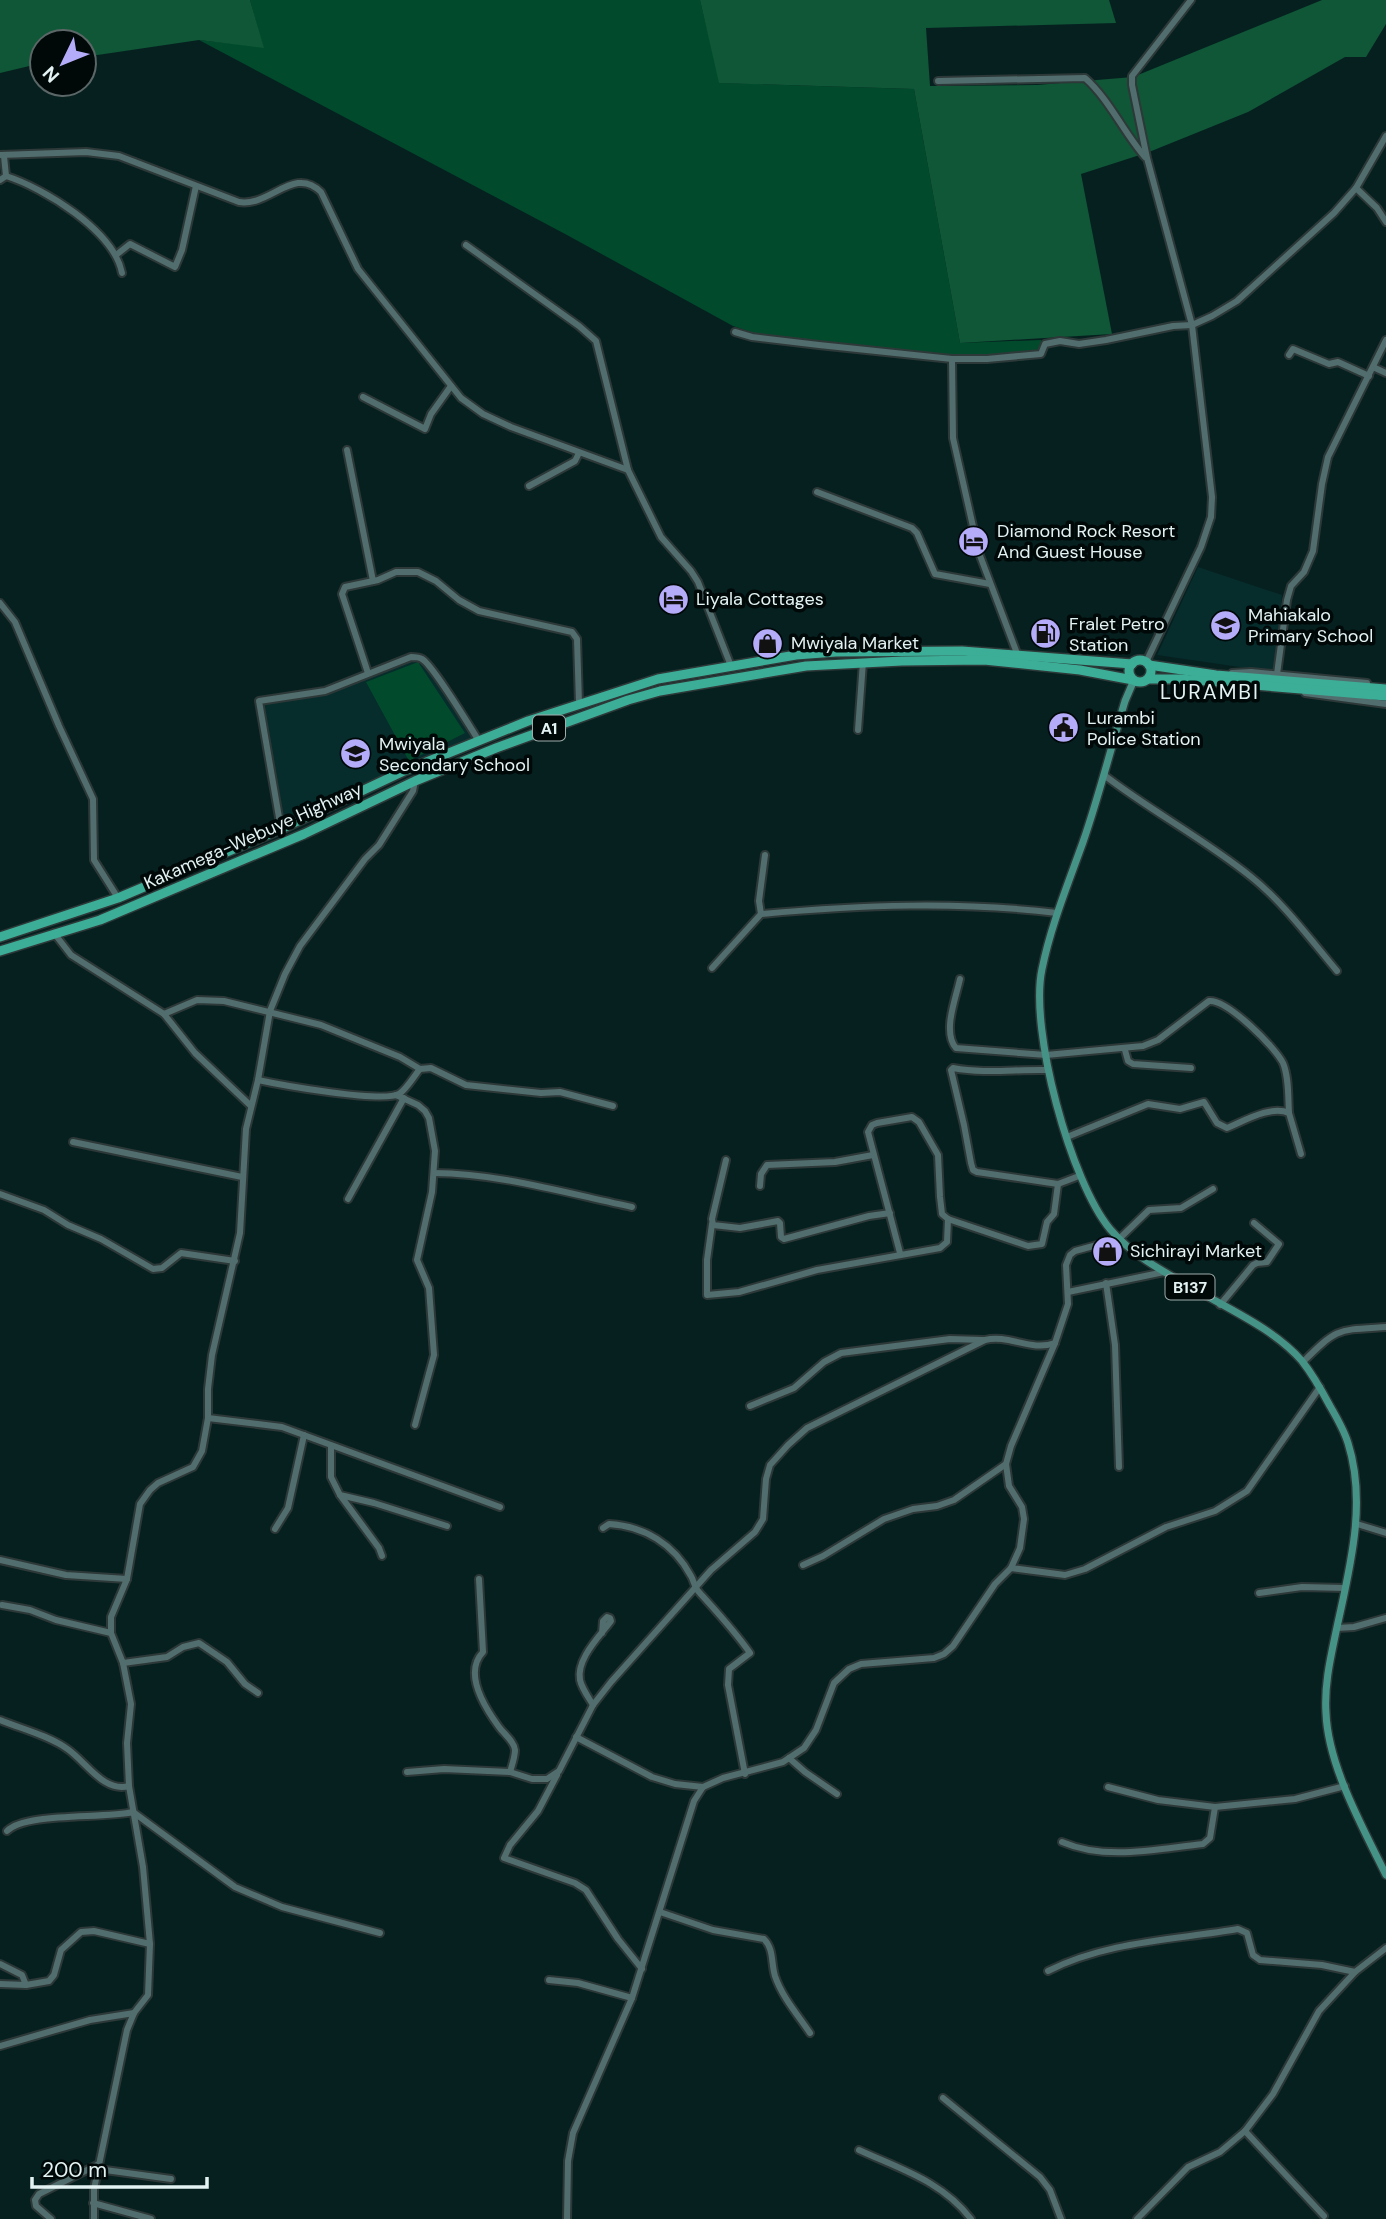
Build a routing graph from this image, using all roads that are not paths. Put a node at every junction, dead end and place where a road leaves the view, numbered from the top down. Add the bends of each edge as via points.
1 (1191, 0) edge
2 (938, 81) dead end
3 (1386, 136) edge
4 (2, 155) edge
5 (1147, 158) junction
6 (3, 178) edge
7 (196, 186) junction
8 (1356, 188) junction
9 (1386, 222) edge
10 (466, 245) dead end
11 (116, 255) junction
12 (122, 273) dead end
13 (1192, 325) junction
14 (735, 332) dead end
15 (1386, 340) edge
16 (1289, 355) dead end
17 (952, 359) junction
18 (1373, 367) junction
19 (1386, 373) edge
20 (1369, 376) junction
21 (451, 386) junction
22 (363, 397) dead end
23 (347, 450) dead end
24 (579, 453) junction
25 (628, 470) junction
26 (529, 486) dead end
27 (817, 492) dead end
28 (373, 581) junction
29 (990, 584) junction
30 (0, 603) edge
31 (1018, 656) junction
32 (863, 662) junction
33 (1132, 664) junction
34 (1147, 664) junction
35 (731, 666) junction
36 (368, 673) junction
37 (1277, 674) junction
38 (1216, 675) junction
39 (1148, 679) junction
40 (1134, 680) junction
41 (1386, 687) edge
42 (1278, 688) junction
43 (1386, 696) edge
44 (579, 703) junction
45 (1386, 704) edge
46 (858, 730) dead end
47 (479, 741) junction
48 (1104, 775) junction
49 (415, 781) junction
50 (281, 829) junction
51 (765, 855) dead end
52 (118, 898) junction
53 (1057, 913) junction
54 (761, 914) junction
55 (54, 933) junction
56 (0, 937) edge
57 (0, 951) edge
58 (712, 968) dead end
59 (1337, 971) dead end
60 (960, 979) dead end
61 (270, 1012) junction
62 (164, 1014) junction
63 (1125, 1049) junction
64 (1046, 1055) junction
65 (1191, 1068) dead end
66 (420, 1069) junction
67 (1048, 1070) junction
68 (258, 1080) junction
69 (396, 1095) junction
70 (404, 1098) junction
71 (251, 1106) junction
72 (613, 1106) dead end
73 (1289, 1112) junction
74 (1066, 1137) junction
75 (73, 1142) dead end
76 (1301, 1154) dead end
77 (873, 1155) junction
78 (726, 1160) dead end
79 (434, 1173) junction
80 (1079, 1175) junction
81 (242, 1177) junction
82 (1058, 1184) junction
83 (760, 1185) dead end
84 (1213, 1189) dead end
85 (0, 1194) edge
86 (348, 1199) dead end
87 (632, 1207) dead end
88 (890, 1213) junction
89 (948, 1219) junction
90 (1254, 1223) dead end
91 (712, 1224) junction
92 (1119, 1239) junction
93 (900, 1253) junction
94 (235, 1261) junction
95 (1164, 1272) junction
96 (1106, 1283) junction
97 (1068, 1292) junction
98 (1220, 1304) junction
99 (1386, 1328) edge
100 (985, 1340) junction
101 (1055, 1343) junction
102 (1303, 1362) junction
103 (1320, 1387) junction
104 (750, 1406) dead end
105 (208, 1418) junction
106 (415, 1425) dead end
107 (304, 1435) junction
108 (331, 1446) junction
109 (1006, 1464) junction
110 (1119, 1467) dead end
111 (340, 1495) junction
112 (500, 1507) dead end
113 (1356, 1524) junction
114 (447, 1526) dead end
115 (603, 1528) dead end
116 (275, 1529) dead end
117 (1386, 1533) edge
118 (382, 1556) dead end
119 (0, 1560) edge
120 (803, 1565) dead end
121 (1011, 1568) junction
122 (127, 1578) junction
123 (479, 1579) dead end
124 (695, 1587) junction
125 (1345, 1588) junction
126 (1259, 1594) dead end
127 (2, 1605) edge
128 (1386, 1618) edge
129 (1337, 1629) junction
130 (111, 1633) junction
131 (602, 1633) dead end
132 (123, 1663) junction
133 (258, 1693) dead end
134 (593, 1706) junction
135 (0, 1720) edge
136 (576, 1737) junction
137 (789, 1758) junction
138 (559, 1771) junction
139 (407, 1772) dead end
140 (510, 1772) junction
141 (744, 1774) junction
142 (129, 1786) junction
143 (1345, 1786) junction
144 (703, 1787) junction
145 (1108, 1787) dead end
146 (836, 1794) dead end
147 (1215, 1807) junction
148 (133, 1812) junction
149 (6, 1831) dead end
150 (1062, 1842) dead end
151 (1385, 1872) edge
152 (660, 1912) junction
153 (380, 1933) dead end
154 (150, 1944) junction
155 (1386, 1948) edge
156 (0, 1964) edge
157 (642, 1969) junction
158 (1048, 1971) dead end
159 (1355, 1972) junction
160 (549, 1980) dead end
161 (0, 1984) edge
162 (26, 1985) junction
163 (632, 1998) junction
164 (134, 2013) junction
165 (810, 2033) dead end
166 (0, 2046) edge
167 (943, 2098) dead end
168 (1245, 2131) junction
169 (859, 2150) dead end
170 (98, 2166) junction
171 (171, 2179) dead end
172 (93, 2203) junction
173 (1144, 2216) edge
174 (1324, 2216) dead end
175 (51, 2219) edge
176 (94, 2219) edge
177 (151, 2219) edge
178 (567, 2219) edge
179 (971, 2219) edge
180 (1061, 2219) edge
181 (1137, 2219) edge

1 - 5 street via 1132,76
2 - 5 street via 1085,78
3 - 8 street
4 - 6 street
4 - 7 street via 86,152 118,156
5 - 13 street
6 - 11 street via 30,184 73,211
7 - 11 street via 175,267 130,244
7 - 21 street via 247,204 293,183 313,184 358,269
8 - 9 street
8 - 13 street via 1237,301
10 - 25 street via 596,341
11 - 12 street
13 - 17 street via 1079,344 1060,341 1045,345 1041,354 1020,357
13 - 34 street via 1210,468 1211,517
14 - 17 street
15 - 18 street
16 - 20 street via 1293,349
17 - 29 street via 953,438
18 - 19 street
18 - 20 street
20 - 37 street via 1328,457 1314,551 1291,586
21 - 22 street via 425,429
21 - 24 street via 483,414
23 - 28 street
24 - 25 street
24 - 26 street via 575,461
25 - 35 street via 656,530 698,582
27 - 29 street via 912,528 935,574
28 - 36 street via 345,587 342,594
28 - 44 street via 396,572 424,573 479,611 572,632
29 - 31 street
30 - 52 street via 15,622 93,799 94,860
31 - 33 highway, Kakamega-Webuye Highway / A1
31 - 35 highway, Kakamega-Webuye Highway / A1 via 962,651 835,652
32 - 40 highway, Kakamega-Webuye Highway / A1 via 984,660
32 - 46 street
32 - 49 highway, Kakamega-Webuye Highway / A1 via 746,675 628,700
33 - 34 highway, A1
33 - 40 highway
34 - 38 highway, A1
34 - 39 highway
35 - 44 highway, Kakamega-Webuye Highway / A1 via 658,678
36 - 47 street via 411,657 425,660
36 - 50 street via 325,691 259,701
37 - 38 street
37 - 41 street
38 - 41 highway, A1
39 - 40 highway, A1
39 - 42 highway, A1
40 - 48 main road, B137
42 - 43 highway, A1
42 - 45 street
44 - 47 highway, Kakamega-Webuye Highway / A1
47 - 50 highway, Kakamega-Webuye Highway / A1
48 - 53 main road, B137
48 - 59 street via 1252,877
49 - 55 highway, Kakamega-Webuye Highway / A1 via 146,901
49 - 61 street via 379,845 300,946
50 - 52 highway, Kakamega-Webuye Highway / A1
51 - 54 street
52 - 56 highway, Kakamega-Webuye Highway / A1
53 - 54 street via 932,905
53 - 64 main road, B137 via 1039,993
54 - 58 street
55 - 57 highway, Kakamega-Webuye Highway / A1
55 - 62 street via 71,955
60 - 64 street via 950,1025 956,1048
61 - 62 street via 205,999
61 - 66 street via 321,1025
61 - 68 street
62 - 71 street via 195,1054
63 - 64 street
63 - 65 street via 1133,1064
63 - 73 street via 1158,1040 1209,1001 1222,1003 1282,1061
64 - 67 main road, B137
66 - 69 street
66 - 72 street via 438,1071 466,1085 560,1092
67 - 74 main road, B137
67 - 82 street via 953,1068 950,1073 973,1170
68 - 69 street via 305,1090
68 - 71 street
69 - 70 street
70 - 79 street via 429,1118
70 - 86 street
71 - 81 street
73 - 74 street via 1272,1112 1227,1129 1217,1123 1204,1102 1180,1109 1148,1104
73 - 76 street
74 - 80 main road, B137
75 - 81 street
77 - 83 street via 768,1166
77 - 88 street
77 - 89 street via 868,1132 872,1125 912,1117 917,1120 938,1155 940,1197
78 - 91 street
79 - 87 street via 484,1177
79 - 106 street via 417,1260 429,1288 434,1355
80 - 82 street
80 - 92 main road, B137
81 - 94 street
82 - 89 street via 1054,1214 1047,1222 1042,1244 1028,1246
84 - 92 street via 1181,1208 1149,1210
85 - 94 street via 44,1210 153,1269 162,1268 181,1253
88 - 91 street via 784,1239 778,1222 740,1228
88 - 93 street
89 - 93 street via 944,1246
90 - 98 street via 1279,1244 1267,1262 1253,1265
91 - 93 street via 707,1295 739,1292
92 - 95 main road, B137
92 - 97 street via 1070,1255
94 - 105 street via 212,1355
95 - 96 street
95 - 98 main road, B137
96 - 97 street
96 - 110 street via 1115,1345
97 - 101 street
98 - 102 main road, B137 via 1264,1330
99 - 102 street via 1335,1333
100 - 101 street via 996,1337 1038,1346
100 - 104 street via 950,1339 841,1353 794,1388
100 - 124 street via 807,1428 770,1465 763,1519 755,1532
101 - 109 street
102 - 103 main road, B137
103 - 113 main road, B137 via 1348,1441
103 - 121 street via 1247,1491 1233,1501 1166,1527 1065,1576
105 - 107 street via 282,1427
105 - 122 street via 197,1462 158,1483 140,1504
107 - 108 street
107 - 116 street via 288,1508
108 - 111 street via 331,1477
108 - 112 street
109 - 120 street via 954,1500 884,1519
109 - 121 street via 1009,1486 1024,1520
111 - 114 street
111 - 118 street
113 - 117 street
113 - 125 main road, B137
115 - 124 street via 609,1524 636,1527 662,1541
119 - 122 street via 66,1575
121 - 137 street via 944,1654 917,1661 861,1664 840,1675 817,1730 804,1748
122 - 130 street via 111,1617
123 - 140 street via 483,1652 476,1661 475,1681 481,1699 513,1744
124 - 134 street
124 - 141 street via 750,1653 729,1669 728,1685
125 - 126 street via 1302,1587
125 - 129 main road, B137
127 - 130 street
128 - 129 street
129 - 143 main road, B137 via 1325,1711
130 - 132 street
131 - 134 street via 580,1674
132 - 133 street via 167,1657 199,1643 227,1662
132 - 142 street via 131,1704
134 - 136 street
135 - 142 street via 65,1747 110,1785
136 - 138 street
136 - 144 street via 652,1777
137 - 141 street
137 - 146 street
138 - 140 street via 547,1779
138 - 157 street via 538,1811 504,1858 586,1889
139 - 140 street
141 - 144 street
142 - 148 street
143 - 147 street via 1295,1799
143 - 151 main road, B137
144 - 152 street via 694,1801
145 - 147 street via 1158,1800
147 - 150 street via 1210,1838 1203,1843 1113,1853
148 - 149 street via 58,1817 21,1823
148 - 153 street via 236,1887 282,1907
148 - 154 street
152 - 157 street
152 - 165 street via 768,1943 779,1986
154 - 162 street via 81,1931 61,1950 51,1979
154 - 164 street via 148,1994
155 - 159 street
156 - 162 street via 22,1975
157 - 163 street
158 - 159 street via 1127,1944 1238,1929 1247,1933 1253,1955 1260,1960
159 - 168 street via 1319,2011 1273,2094
160 - 163 street
161 - 162 street
163 - 178 street via 573,2133
164 - 166 street via 90,2020
164 - 170 street
167 - 180 street via 1040,2177
168 - 173 street via 1220,2152 1188,2167
168 - 174 street
169 - 179 street via 923,2178
170 - 171 street
170 - 172 street
170 - 175 street via 39,2194 36,2206
172 - 176 street
172 - 177 street
173 - 181 street

